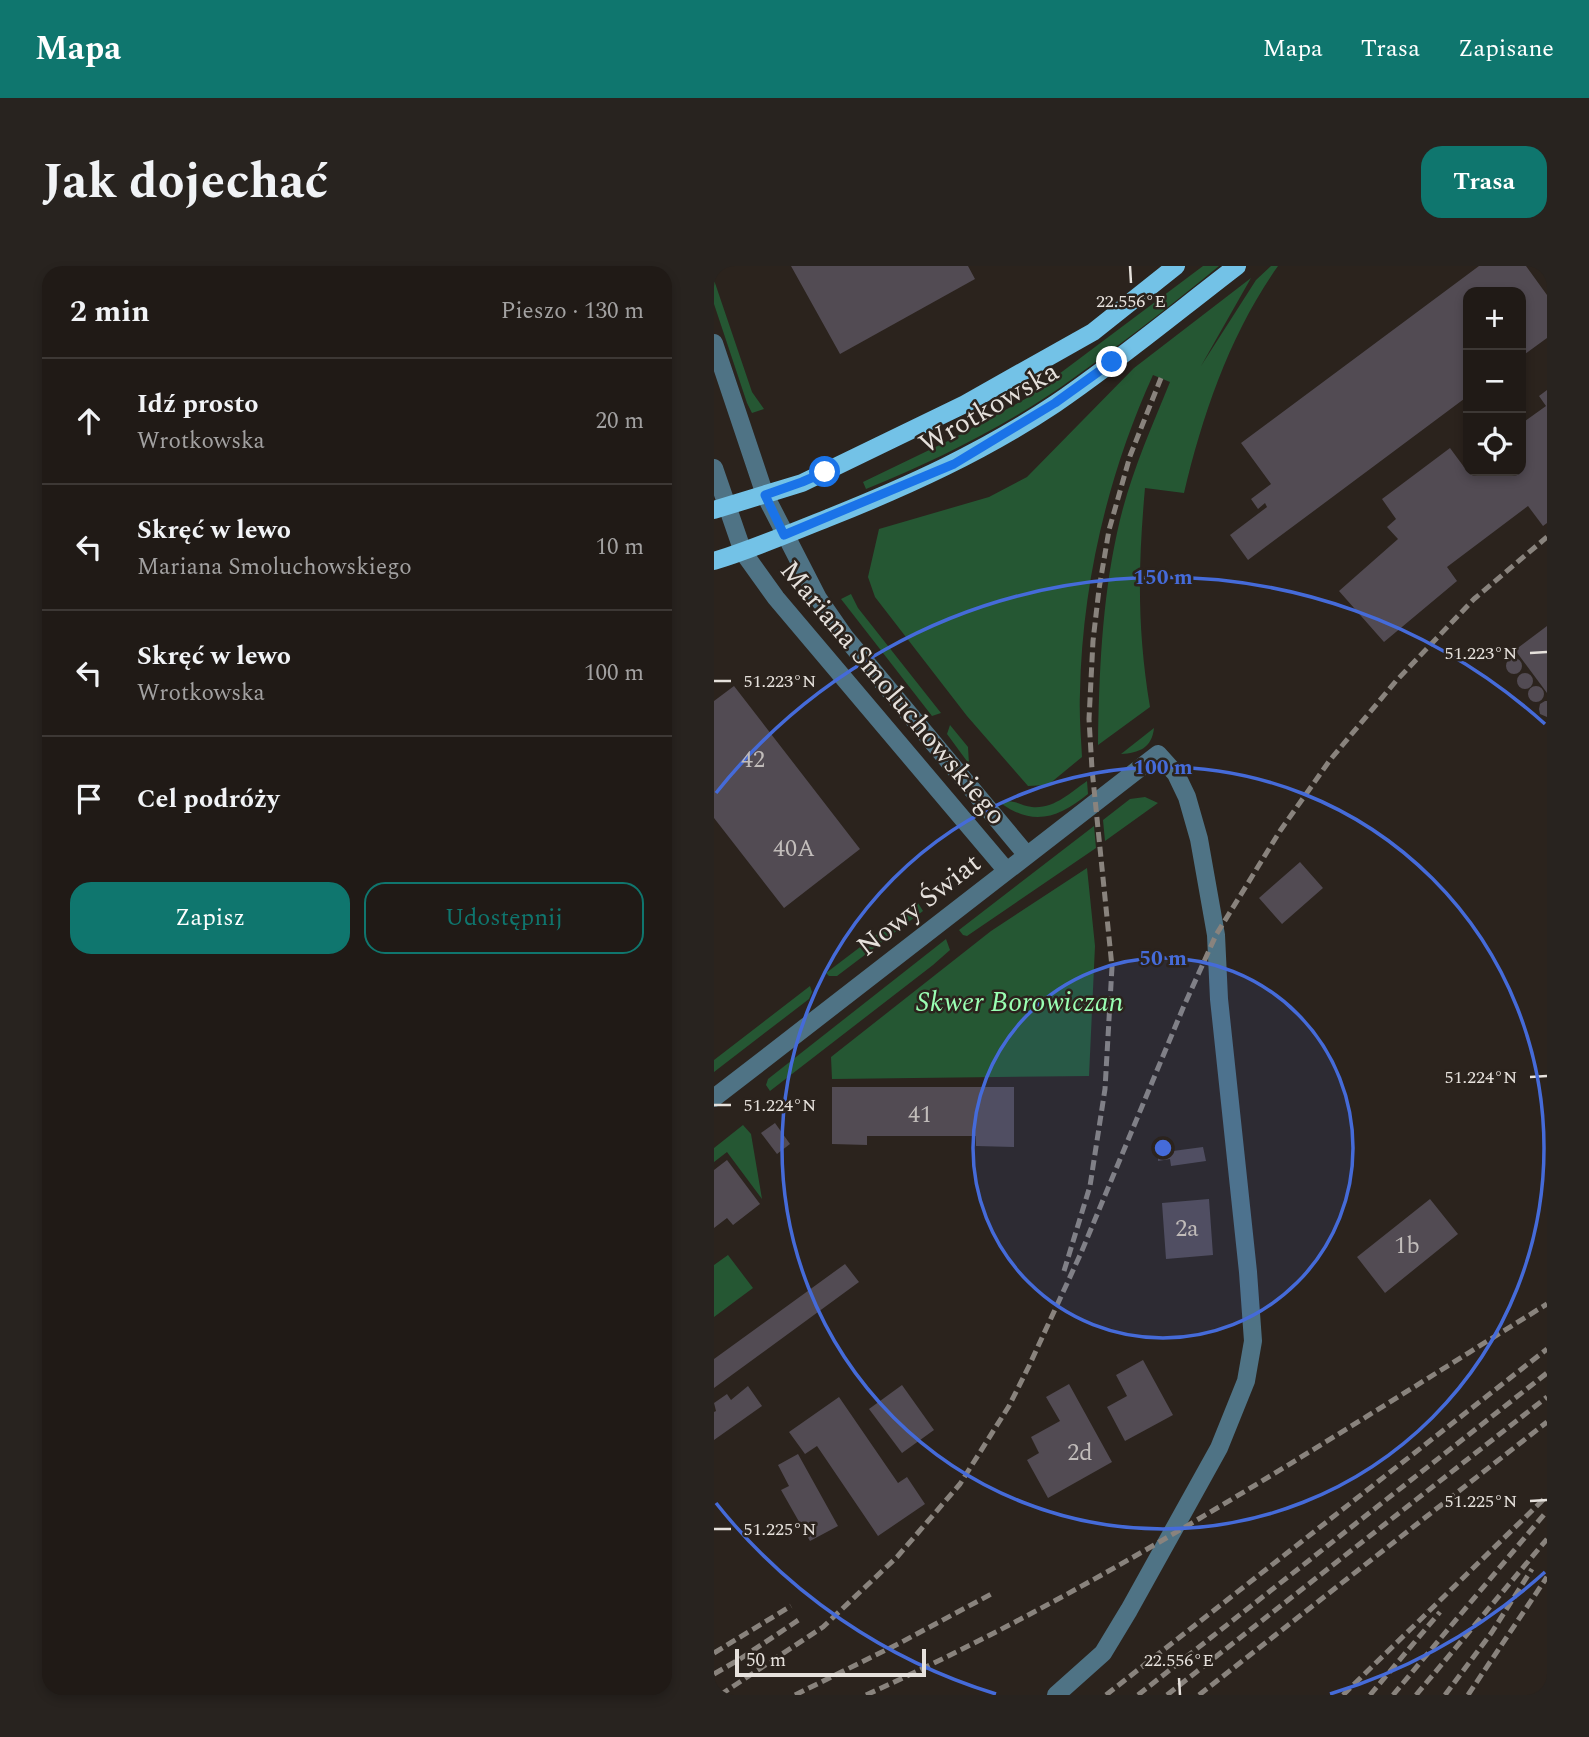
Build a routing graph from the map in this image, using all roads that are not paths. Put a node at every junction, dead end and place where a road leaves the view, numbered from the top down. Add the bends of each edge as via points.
1 (1176, 266) edge
2 (1237, 266) edge
3 (714, 343) edge
4 (714, 468) edge
5 (765, 495) junction
6 (720, 508) edge
7 (784, 535) junction
8 (743, 552) junction
9 (714, 561) edge
10 (1026, 854) junction
11 (1006, 870) junction
12 (714, 1098) edge
13 (1056, 1695) edge

1 - 5 main road, Wrotkowska via 1093,332 965,404 842,465
2 - 7 main road, Wrotkowska via 1055,403 994,442 954,464
3 - 5 street, Mariana Smoluchowskiego
4 - 6 street, Mariana Smoluchowskiego
5 - 6 main road, Wrotkowska
5 - 7 street, Mariana Smoluchowskiego
6 - 8 street, Mariana Smoluchowskiego
7 - 8 main road, Wrotkowska
7 - 10 street, Mariana Smoluchowskiego via 845,637
8 - 9 main road, Wrotkowska
8 - 11 street, Mariana Smoluchowskiego via 818,651
10 - 11 street, Nowy Świat
10 - 13 street, Nowy Świat via 1157,754 1176,774 1187,797 1216,935 1253,1341 1246,1381 1219,1448 1129,1610 1103,1653
11 - 12 street, Nowy Świat

